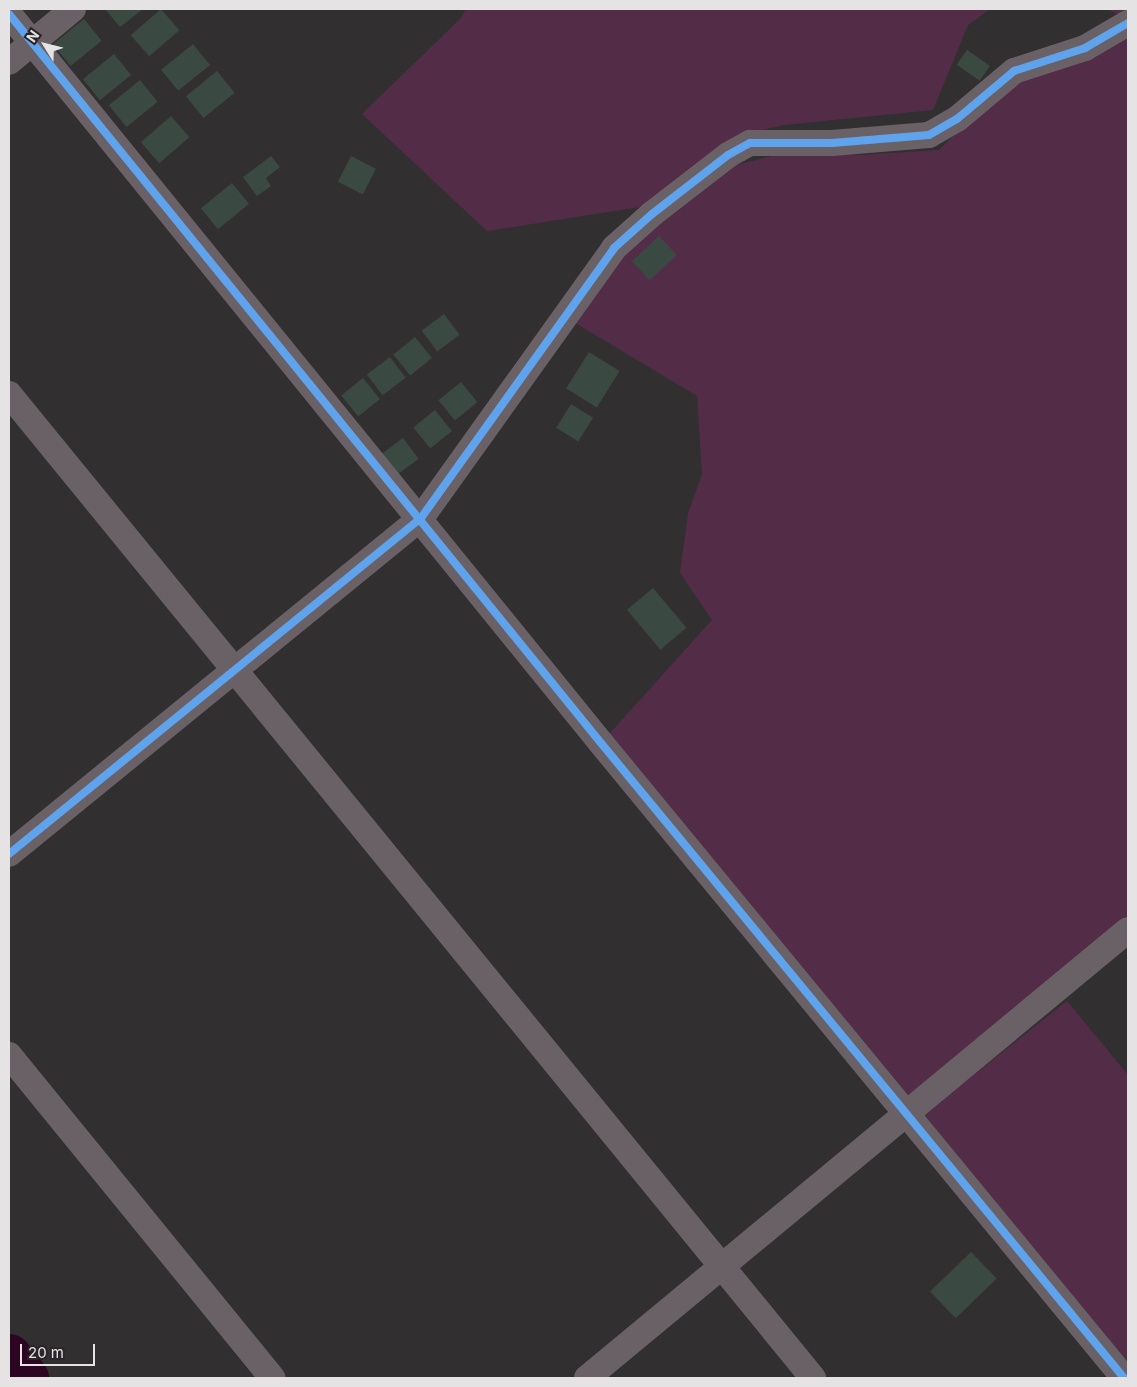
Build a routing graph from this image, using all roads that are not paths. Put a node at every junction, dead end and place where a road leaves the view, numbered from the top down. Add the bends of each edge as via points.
1 (73, 9) edge
2 (9, 14) edge
3 (1128, 23) edge
4 (32, 42) junction
5 (9, 62) edge
6 (9, 394) edge
7 (421, 518) junction
8 (234, 674) junction
9 (9, 854) edge
10 (1128, 930) edge
11 (9, 1055) edge
12 (906, 1113) junction
13 (722, 1268) junction
14 (272, 1378) edge
15 (587, 1378) edge
16 (813, 1378) edge
17 (1124, 1378) edge

1 - 4 street
2 - 4 street
3 - 7 street via 1085,48 1014,71 957,118 928,135 832,143 750,143 728,155 614,248
4 - 5 street
4 - 7 street
6 - 8 street
7 - 8 street
7 - 12 street via 601,743
8 - 9 street
8 - 13 street
10 - 12 street
11 - 14 street
12 - 13 street
12 - 17 street
13 - 15 street
13 - 16 street

